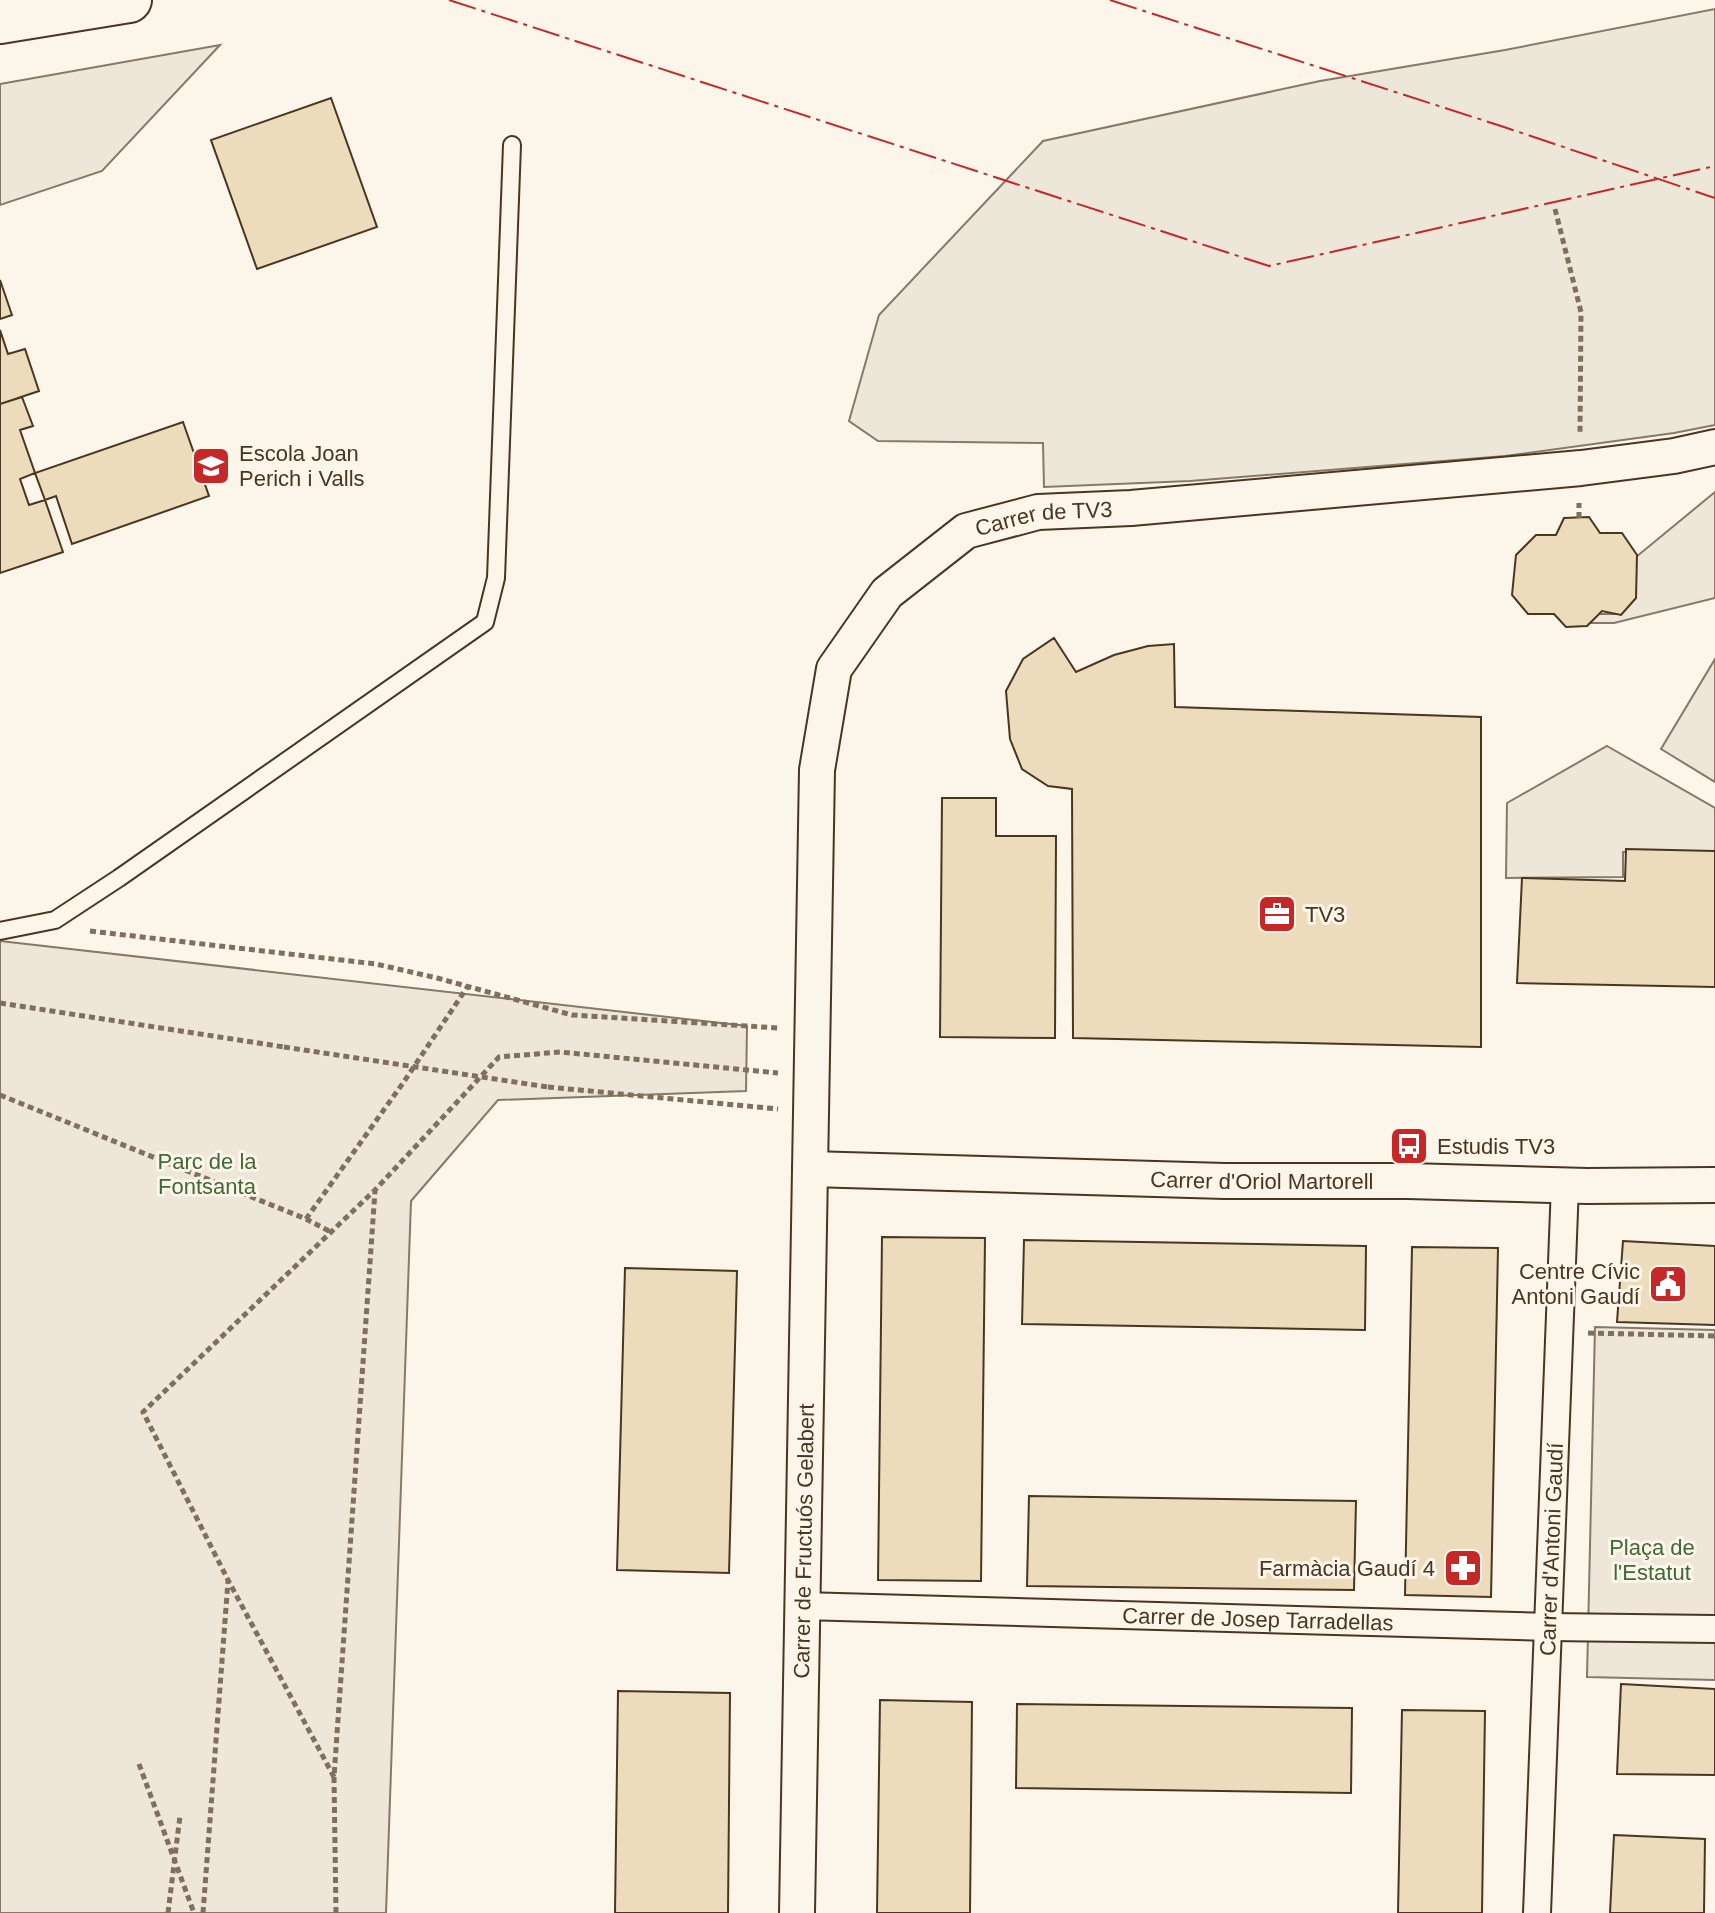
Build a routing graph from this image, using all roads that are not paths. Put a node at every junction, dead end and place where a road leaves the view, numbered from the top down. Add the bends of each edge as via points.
1 (129, 0) edge
2 (0, 21) edge
3 (512, 145) dead end
4 (1715, 447) edge
5 (0, 931) edge
6 (810, 1169) junction
7 (1565, 1185) junction
8 (1715, 1185) edge
9 (802, 1606) junction
10 (1549, 1627) junction
11 (1715, 1629) edge
12 (797, 1913) edge
13 (1537, 1913) edge

1 - 2 highway
3 - 5 lane via 496,578 485,622 55,920
4 - 6 street, Carrer de TV3 via 1581,468 1038,512 966,531 887,593 834,669 817,770
6 - 7 street, Carrer d'Oriol Martorell
6 - 9 street, Carrer de Fructuós Gelabert
7 - 8 street, Carrer d'Oriol Martorell
7 - 10 street, Carrer d'Antoni Gaudí
9 - 10 street, Carrer de Josep Tarradellas
9 - 12 street, Carrer de Fructuós Gelabert
10 - 11 street, Carrer de Josep Tarradellas
10 - 13 street, Carrer d'Antoni Gaudí

